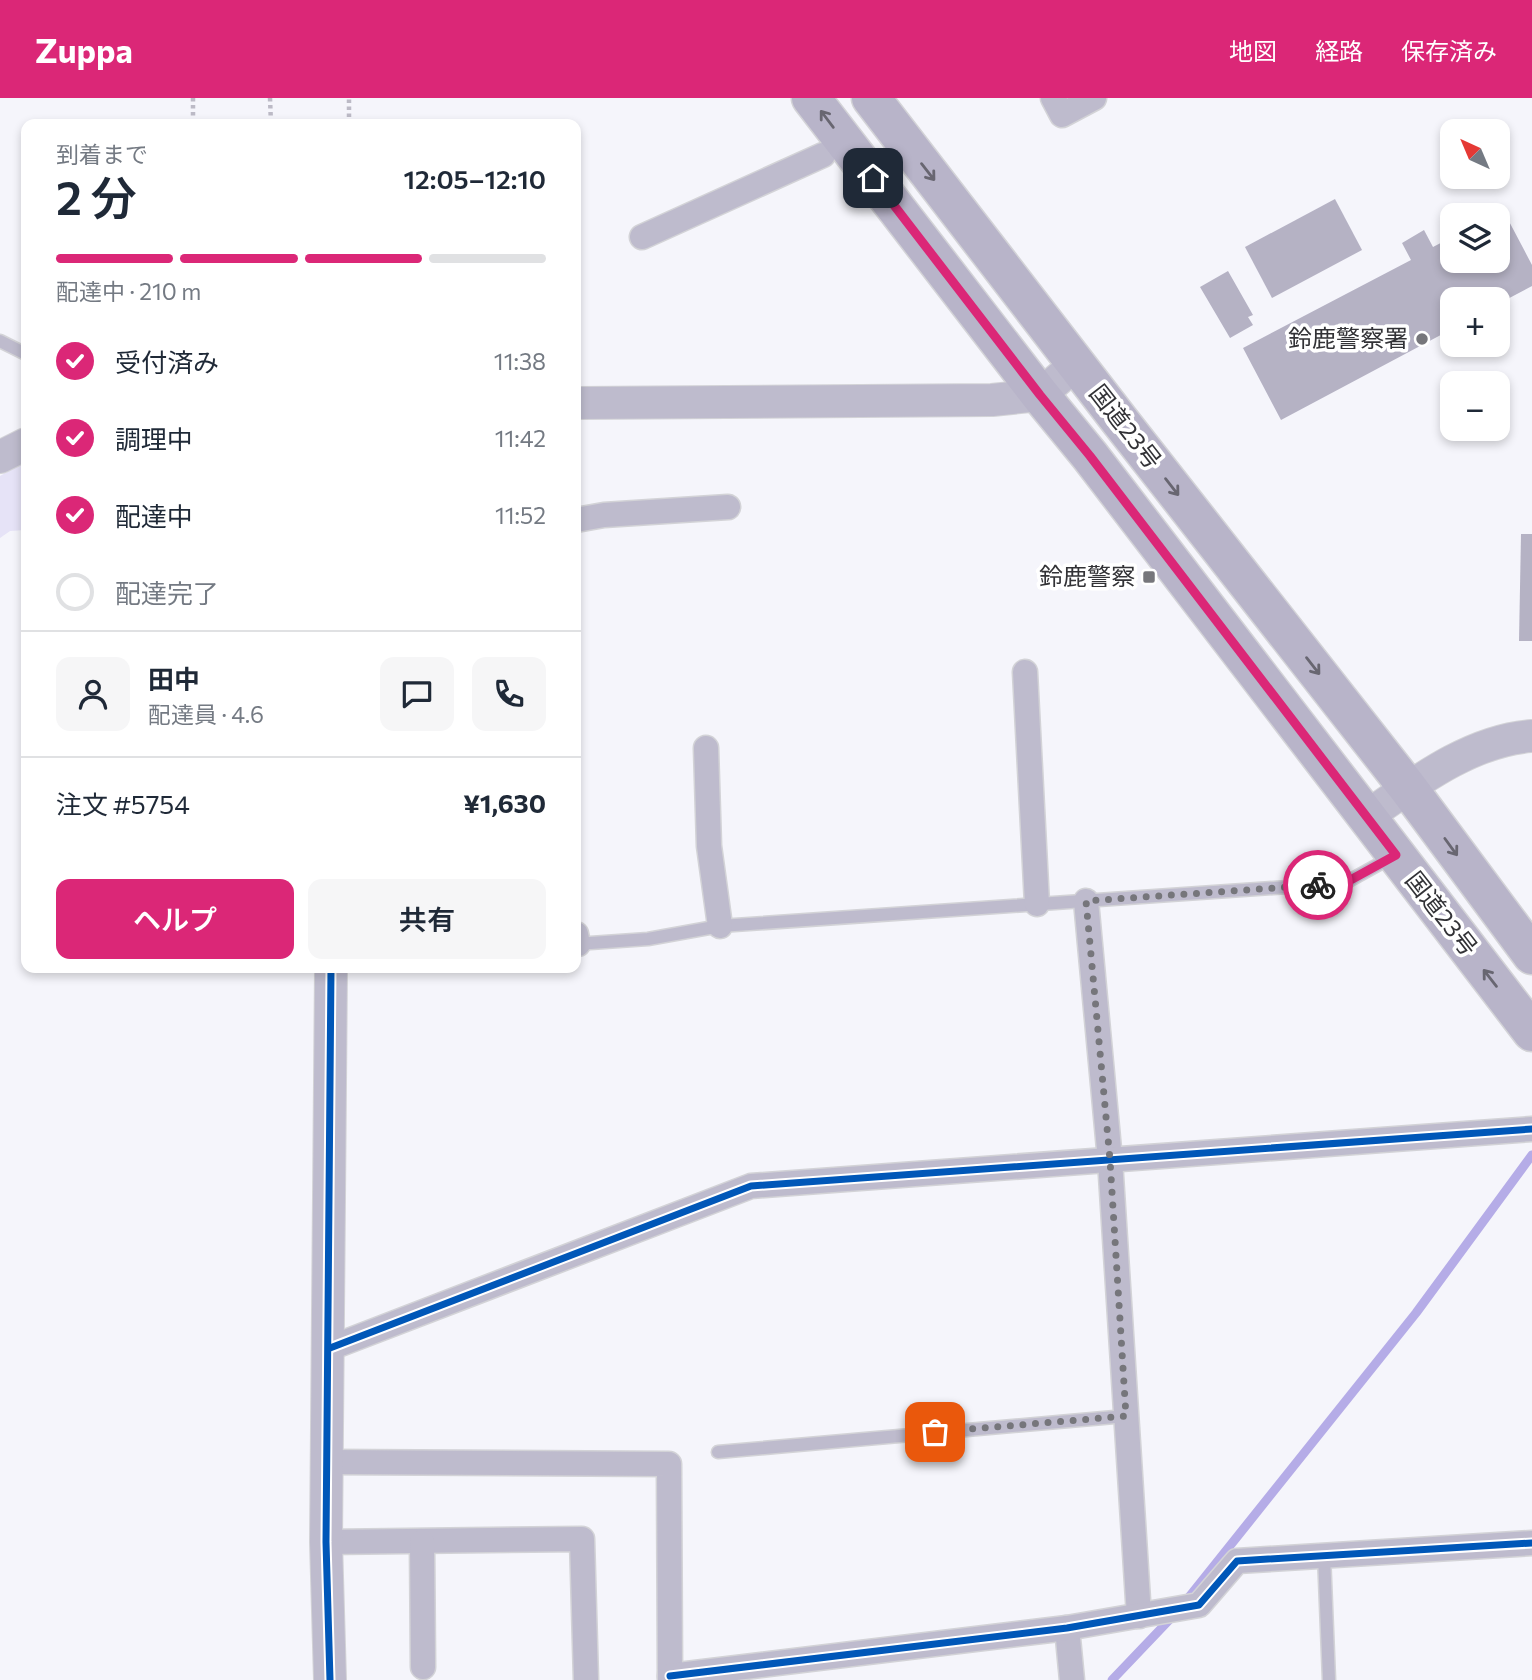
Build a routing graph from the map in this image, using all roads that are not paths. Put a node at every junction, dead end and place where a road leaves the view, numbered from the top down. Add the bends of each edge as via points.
1 (811, 98) edge
2 (872, 98) edge
3 (1053, 98) edge
4 (1094, 98) edge
5 (823, 155) dead end
6 (642, 236) dead end
7 (0, 341) edge
8 (21, 352) edge
9 (1076, 363) junction
10 (1040, 395) junction
11 (581, 403) edge
12 (21, 446) edge
13 (0, 457) edge
14 (727, 507) dead end
15 (581, 519) edge
16 (1025, 672) dead end
17 (1532, 736) edge
18 (706, 748) dead end
19 (1408, 788) junction
20 (1366, 817) junction
21 (1396, 855) junction
22 (1086, 901) junction
23 (1037, 905) junction
24 (720, 926) junction
25 (581, 941) edge
26 (1532, 956) edge
27 (331, 973) edge
28 (1532, 1032) edge
29 (1532, 1129) edge
30 (1110, 1160) junction
31 (330, 1348) junction
32 (1126, 1416) junction
33 (718, 1452) dead end
34 (328, 1462) junction
35 (326, 1542) junction
36 (422, 1542) junction
37 (1532, 1543) edge
38 (1324, 1555) junction
39 (1149, 1614) junction
40 (1067, 1628) junction
41 (423, 1667) dead end
42 (670, 1678) edge
43 (330, 1680) edge
44 (586, 1680) edge
45 (1072, 1680) edge
46 (1329, 1680) edge

10 -> 1 highway, 国道23号
2 -> 9 highway, 国道23号
3 - 4 street via 1062,115
5 - 6 street
7 - 8 lane
9 - 10 street
9 -> 19 highway, 国道23号
10 - 11 street via 992,400
10 - 20 highway, 国道23号
12 - 13 street
14 - 15 street
16 - 23 street
17 - 19 street via 1507,738 1466,755
18 - 24 street via 709,846
19 - 20 street
19 -> 26 highway, 国道23号
20 - 21 highway, 国道23号
21 - 22 lane via 1345,883
28 -> 21 highway, 国道23号
22 - 23 lane
22 - 30 street
23 - 24 lane
24 - 25 lane via 648,939
27 - 31 street
29 - 30 street
30 - 31 street via 751,1186
30 - 32 street
31 - 34 street
32 - 33 lane
32 - 39 street
34 - 35 street
34 - 42 street via 668,1464
35 - 36 street
35 - 43 street
36 - 41 street
36 - 44 street via 582,1539
37 - 38 street
38 - 39 street via 1237,1561 1199,1605
38 - 46 lane
39 - 40 street
40 - 42 street
40 - 45 street

